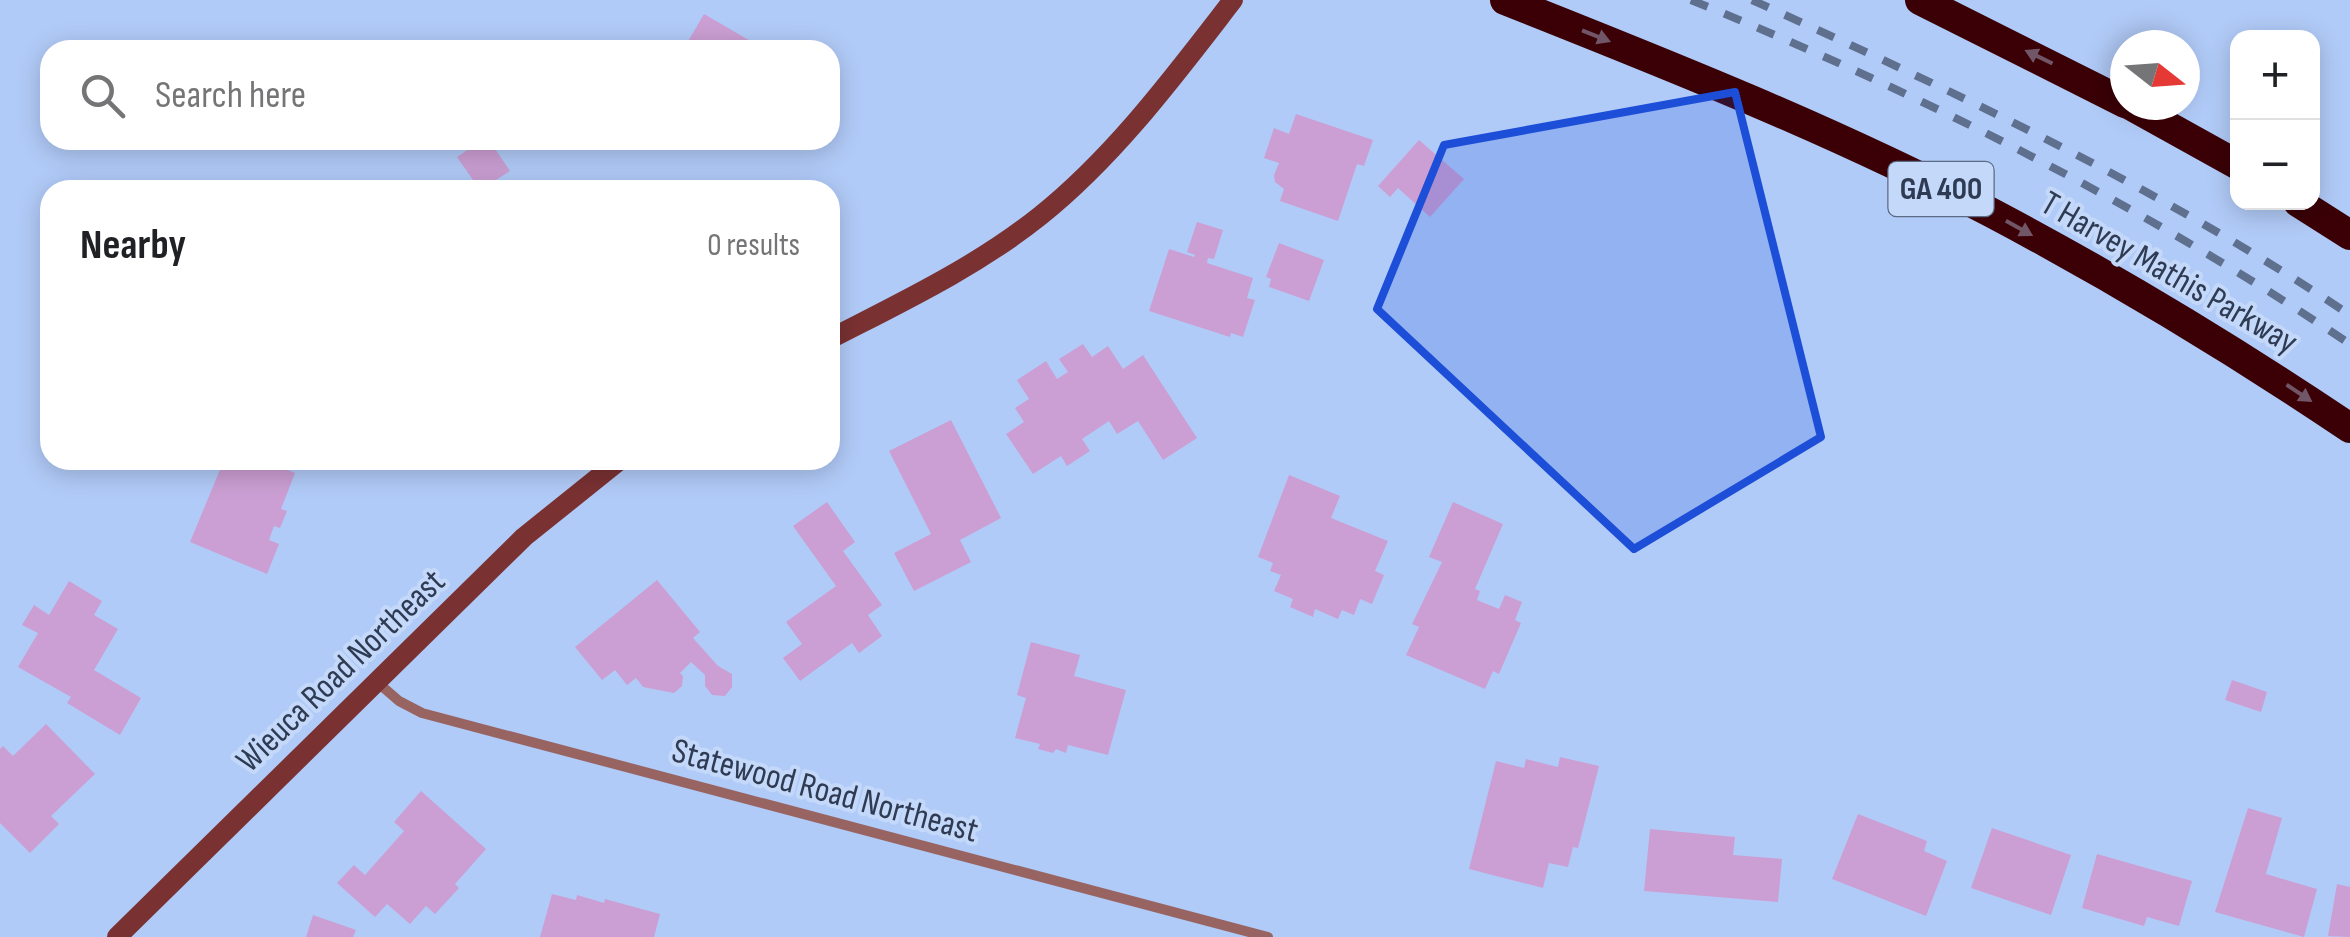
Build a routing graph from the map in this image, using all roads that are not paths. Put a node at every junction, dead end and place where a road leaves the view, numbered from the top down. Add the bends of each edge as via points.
1 (1233, 0) edge
2 (1505, 0) edge
3 (1920, 0) edge
4 (2110, 95) edge
5 (2156, 120) edge
6 (2230, 161) edge
7 (2311, 210) edge
8 (2350, 234) edge
9 (840, 334) edge
10 (2350, 428) edge
11 (607, 470) edge
12 (377, 681) junction
13 (117, 937) edge
14 (1268, 937) edge

1 - 9 street via 1115,144 1042,214 956,274
2 -> 10 highway, T Harvey Mathis Parkway / GA 400 via 1773,111 1989,212 2128,288
4 -> 3 highway
5 - 6 highway
7 - 8 highway
11 - 12 street, Wieuca Road Northeast via 524,536
12 - 13 street, Wieuca Road Northeast
12 - 14 street, Statewood Road Northeast via 422,713

